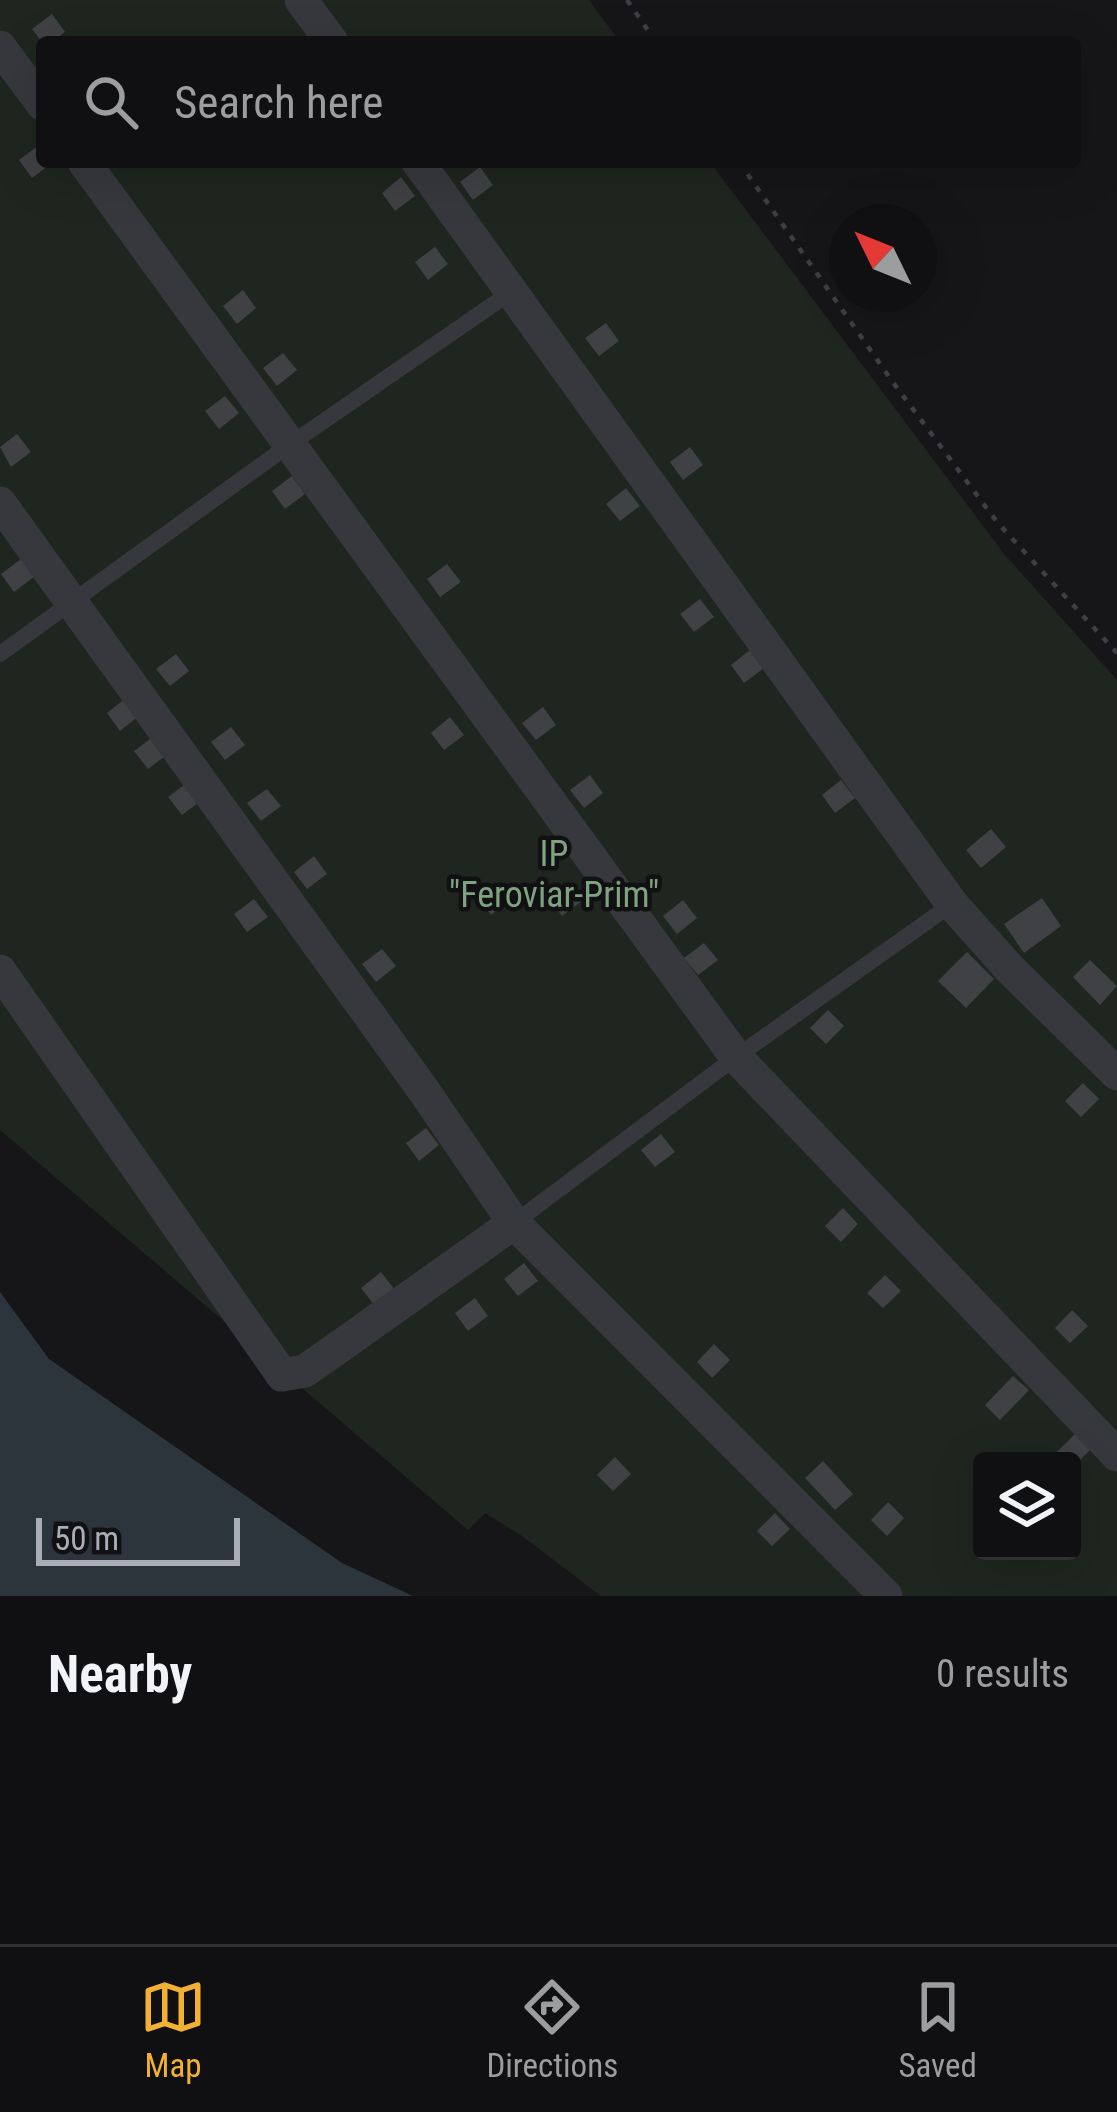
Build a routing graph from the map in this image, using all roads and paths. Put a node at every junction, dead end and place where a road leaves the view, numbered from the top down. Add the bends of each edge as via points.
1 (302, 0) edge
2 (627, 0) edge
3 (328, 36) edge
4 (652, 36) edge
5 (0, 47) edge
6 (36, 96) edge
7 (88, 168) edge
8 (422, 168) edge
9 (743, 168) edge
10 (511, 292) junction
11 (290, 445) junction
12 (0, 503) edge
13 (72, 602) junction
14 (1117, 653) edge
15 (0, 654) edge
16 (952, 904) junction
17 (0, 971) edge
18 (736, 1057) junction
19 (1117, 1074) edge
20 (514, 1222) junction
21 (1117, 1455) edge
22 (886, 1596) edge

1 - 3 street
2 - 4 path
5 - 6 street
7 - 11 street
8 - 10 street
9 - 14 path via 997,522
10 - 11 lane
10 - 16 street
11 - 13 lane
11 - 18 street
12 - 13 street
13 - 15 lane
13 - 20 street
16 - 18 lane
16 - 19 street
17 - 20 street via 282,1375 305,1371
18 - 20 lane
18 - 21 street
20 - 22 street

